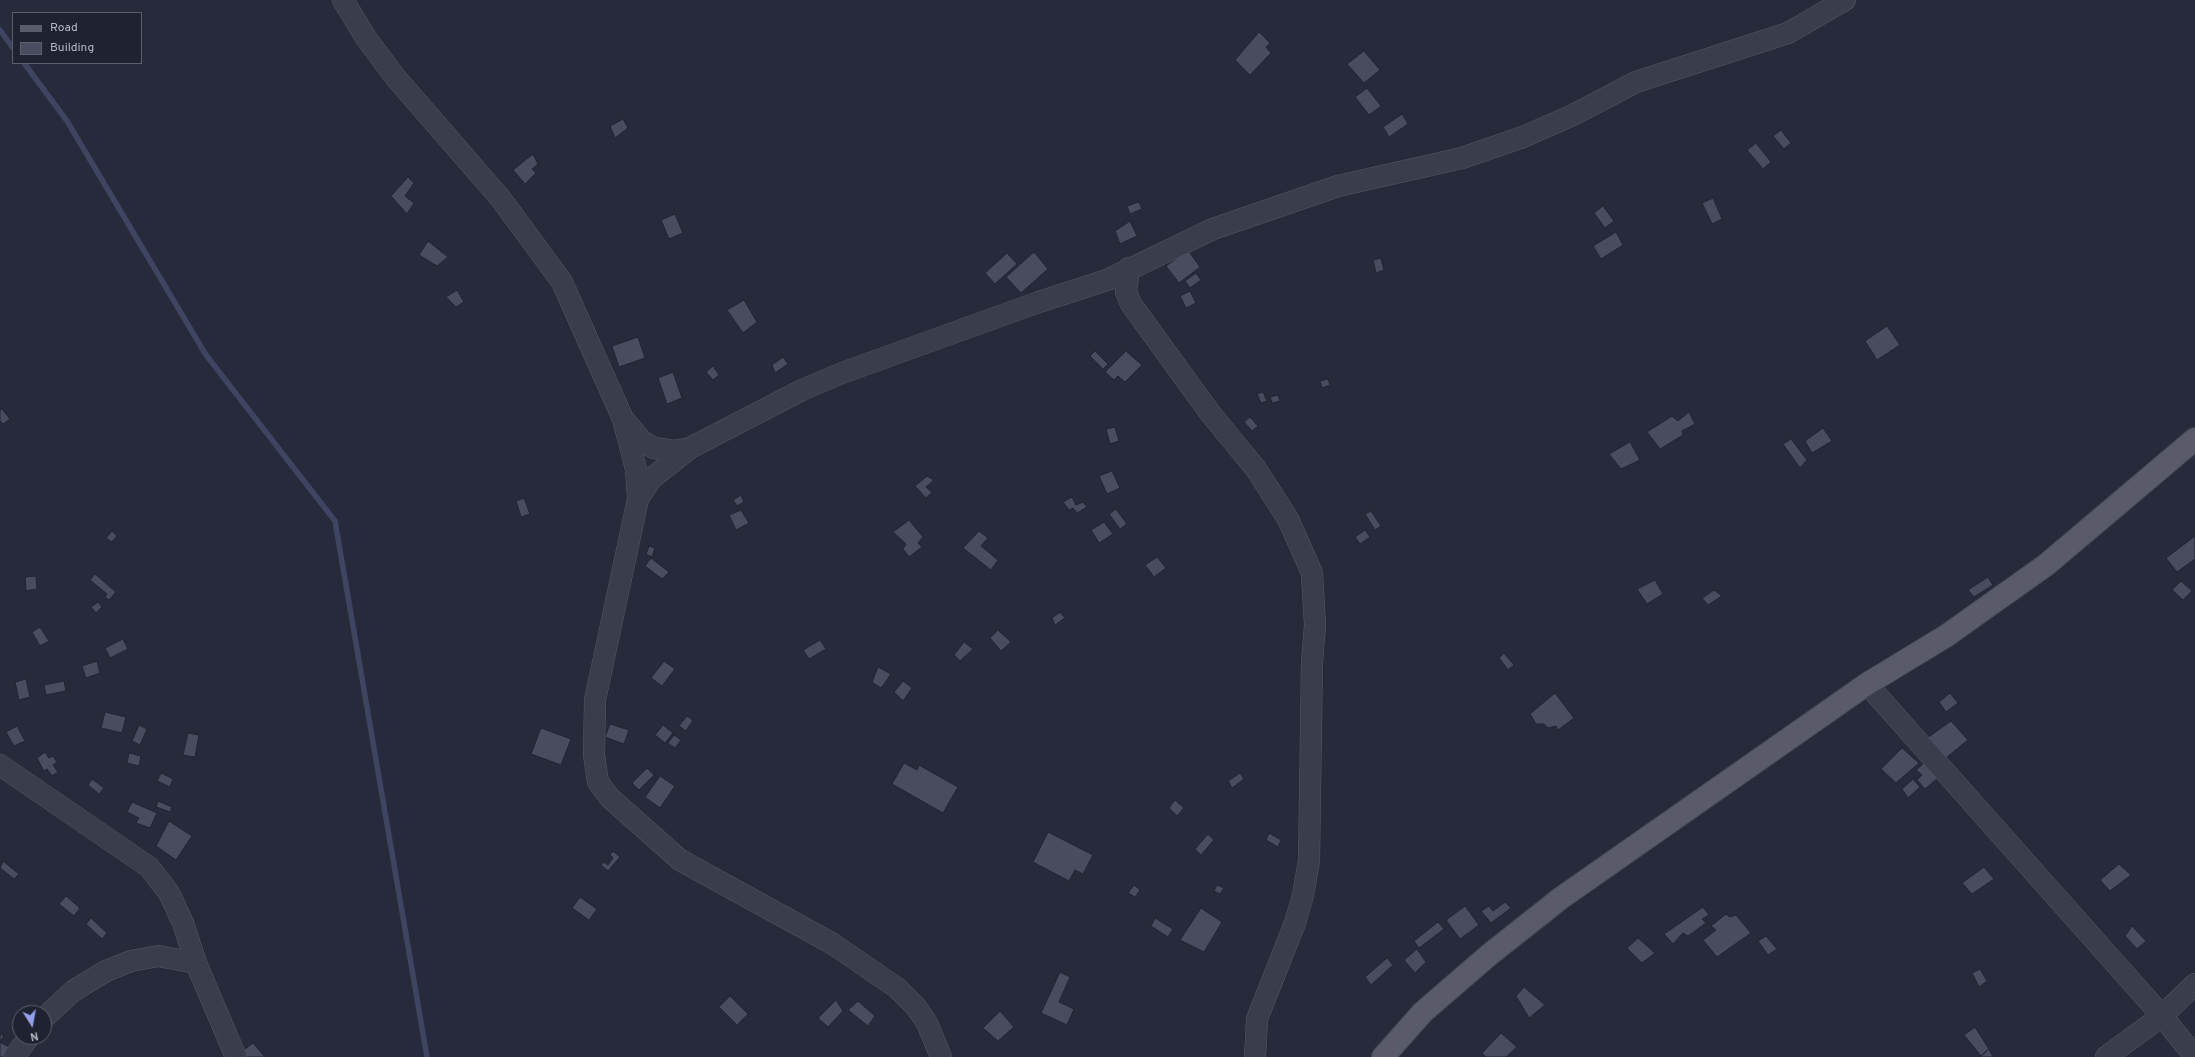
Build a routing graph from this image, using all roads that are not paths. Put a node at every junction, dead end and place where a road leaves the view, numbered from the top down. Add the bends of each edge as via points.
1 (343, 0) edge
2 (1845, 0) edge
3 (1129, 268) junction
4 (623, 418) junction
5 (2195, 439) edge
6 (690, 448) junction
7 (638, 499) junction
8 (1867, 684) junction
9 (0, 765) edge
10 (196, 963) junction
11 (2195, 984) edge
12 (52, 1011) edge
13 (2162, 1016) junction
14 (23, 1045) edge
15 (14, 1057) edge
16 (236, 1057) edge
17 (941, 1057) edge
18 (1255, 1057) edge
19 (1383, 1057) edge
20 (2106, 1057) edge
21 (2195, 1057) edge

1 - 4 street via 366,38 396,78 501,199 562,282
2 - 3 street via 1788,33 1636,82 1573,115 1523,137 1462,158 1338,186 1213,229
3 - 6 street via 1107,280 829,378
3 - 18 street via 1126,292 1130,304 1210,413 1256,469 1288,519 1312,573 1315,625 1312,662 1309,861 1295,923 1257,1019
4 - 6 street via 642,441 654,448 675,451
4 - 7 street via 636,469
5 - 8 main road via 2046,565 1946,636
6 - 7 street via 652,478
7 - 17 street via 595,700 594,755 598,782 610,798 680,860 833,944 897,988 916,1007 927,1023
8 - 13 street
8 - 19 main road via 1561,898 1424,1012
9 - 10 street via 149,867 169,893 183,923
10 - 12 street via 158,956 131,961 106,971 73,991
10 - 16 street
11 - 13 street
13 - 20 street
13 - 21 street
14 - 15 street

